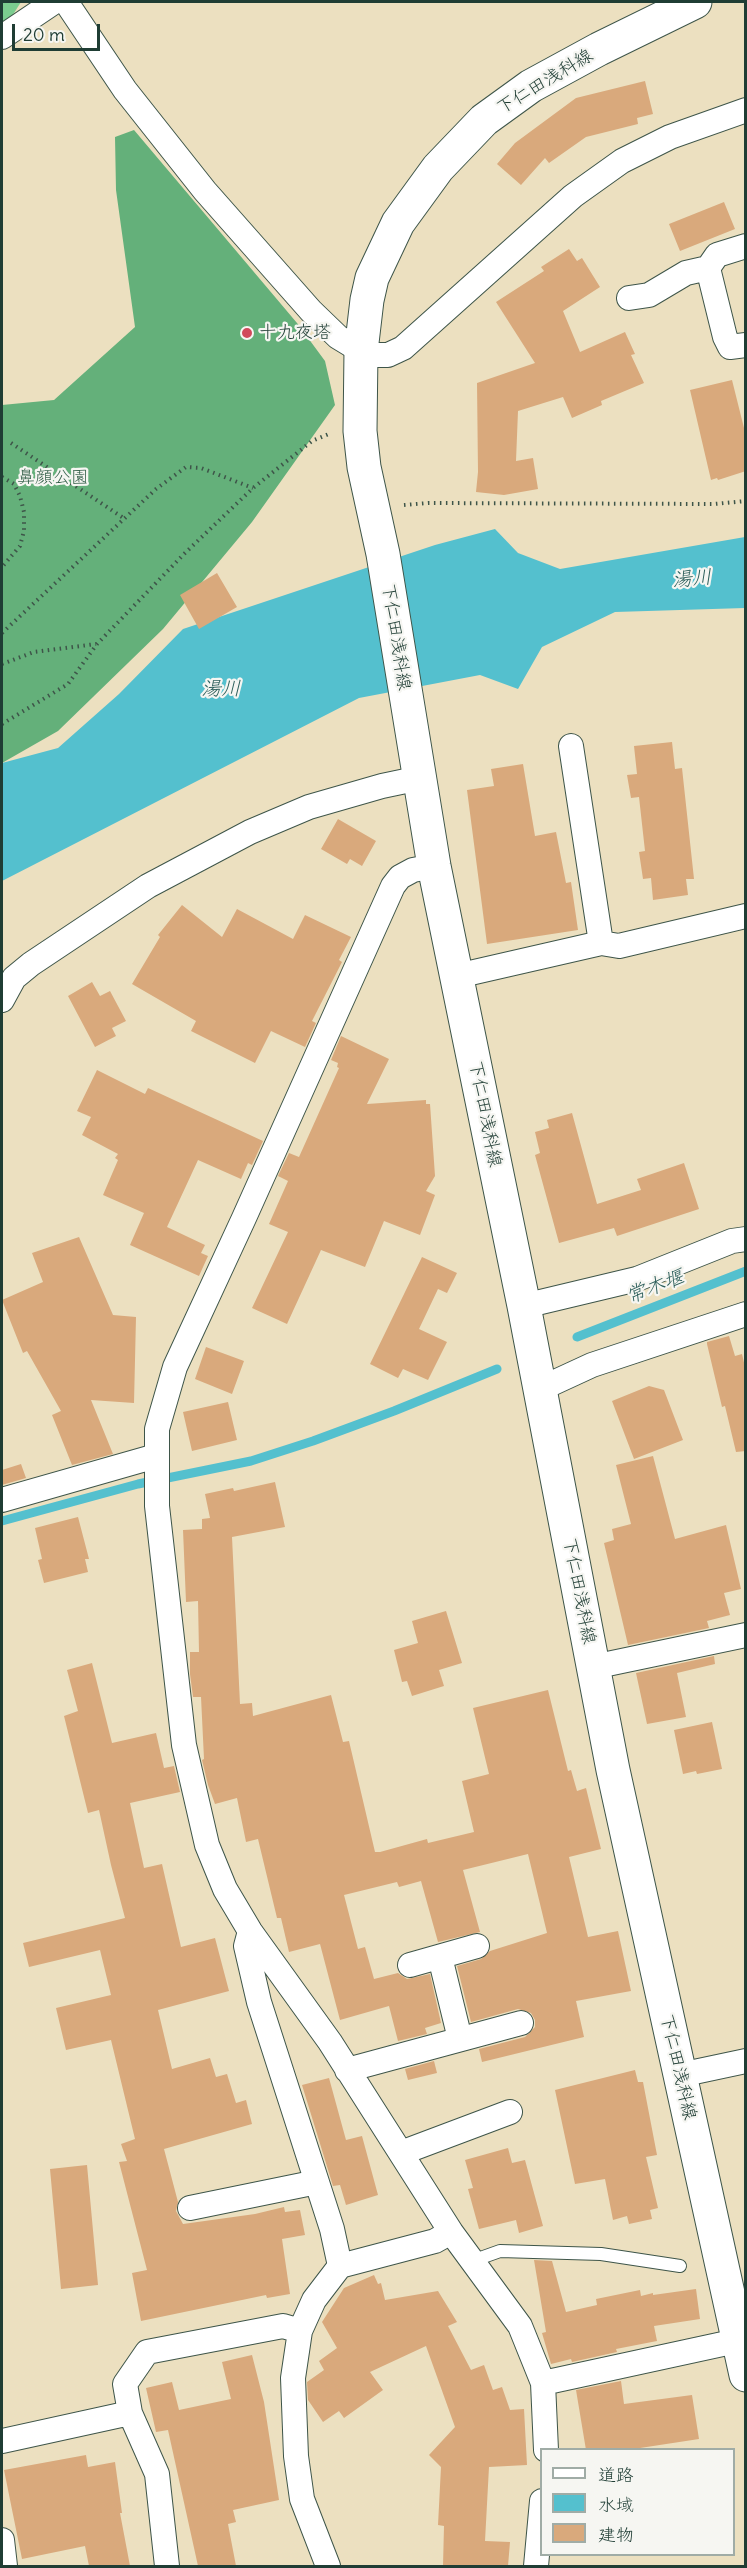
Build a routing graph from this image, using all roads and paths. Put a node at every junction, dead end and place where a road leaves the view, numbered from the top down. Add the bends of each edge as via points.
1 (54, 2) edge
2 (66, 2) edge
3 (696, 2) edge
4 (2, 36) edge
5 (746, 110) edge
6 (746, 246) edge
7 (708, 268) junction
8 (629, 298) dead end
9 (746, 345) edge
10 (361, 351) junction
11 (360, 431) junction
12 (11, 443) dead end
13 (2, 477) edge
14 (253, 488) junction
15 (746, 501) edge
16 (373, 508) junction
17 (125, 519) junction
18 (2, 567) edge
19 (2, 633) edge
20 (97, 644) junction
21 (2, 664) edge
22 (2, 724) edge
23 (571, 746) dead end
24 (418, 770) junction
25 (434, 866) junction
26 (746, 916) edge
27 (601, 944) junction
28 (457, 976) junction
29 (2, 1000) edge
30 (746, 1239) edge
31 (746, 1314) edge
32 (526, 1315) junction
33 (539, 1384) junction
34 (156, 1461) junction
35 (2, 1500) edge
36 (746, 1635) edge
37 (593, 1667) junction
38 (250, 1931) junction
39 (477, 1946) dead end
40 (440, 1957) junction
41 (410, 1965) dead end
42 (521, 2023) dead end
43 (460, 2039) junction
44 (746, 2061) edge
45 (347, 2070) junction
46 (680, 2075) junction
47 (510, 2112) dead end
48 (401, 2153) junction
49 (318, 2182) junction
50 (190, 2208) dead end
51 (451, 2232) junction
52 (472, 2261) junction
53 (340, 2266) junction
54 (680, 2266) dead end
55 (300, 2331) junction
56 (742, 2340) edge
57 (746, 2375) edge
58 (543, 2383) junction
59 (129, 2413) junction
60 (2, 2440) edge
61 (546, 2448) edge
62 (540, 2523) edge
63 (2, 2540) edge
64 (5, 2566) edge
65 (167, 2566) edge
66 (327, 2566) edge
67 (536, 2566) edge

1 - 4 street
2 - 10 street via 125,90 205,191 311,311 338,337
3 - 10 main road, 下仁田浅科線 via 531,86 460,143 421,190 381,255 367,300
5 - 10 street via 670,137 622,161 573,196 403,348 388,355
6 - 7 street via 717,255
7 - 8 street via 686,273 649,295
7 - 9 street via 725,338 730,347
10 - 11 main road, 下仁田浅科線
11 - 14 path via 328,434 312,441
11 - 16 main road, 下仁田浅科線
12 - 17 path
13 - 18 path via 14,484 20,496 24,531 20,546
14 - 17 path via 201,468 186,467
14 - 20 path
15 - 16 path via 591,505 428,503
16 - 24 main road, 下仁田浅科線
17 - 19 path
20 - 21 path via 34,652
20 - 22 path via 68,684
23 - 27 street
24 - 25 main road, 下仁田浅科線
24 - 29 street via 382,786 309,807 239,837 148,886 31,964 14,978
25 - 28 main road, 下仁田浅科線
25 - 34 street via 413,870 393,886 175,1367 157,1429
26 - 27 street via 619,946
27 - 28 street
28 - 32 main road, 下仁田浅科線
30 - 32 street
31 - 33 street
32 - 33 main road, 下仁田浅科線
33 - 37 main road, 下仁田浅科線
34 - 35 street
34 - 38 street via 157,1506 184,1745 207,1845 225,1889
36 - 37 street
37 - 46 main road, 下仁田浅科線
38 - 45 street
38 - 49 street via 246,1946 259,2002
39 - 40 street
40 - 41 street
40 - 43 street
42 - 43 street
43 - 45 street
44 - 46 street
45 - 48 street
46 - 56 main road, 下仁田浅科線
47 - 48 street
48 - 51 street
49 - 50 street
49 - 53 street
51 - 52 street
51 - 53 street via 435,2241
52 - 54 lane via 500,2252 601,2254
52 - 58 street via 520,2326
53 - 55 street via 314,2300
55 - 59 street via 283,2326 147,2352 125,2384
55 - 66 street via 293,2378 296,2456 302,2499
56 - 57 main road, 下仁田浅科線
56 - 58 street
58 - 61 street
59 - 60 street
59 - 65 street via 156,2474
62 - 67 street
63 - 64 street

